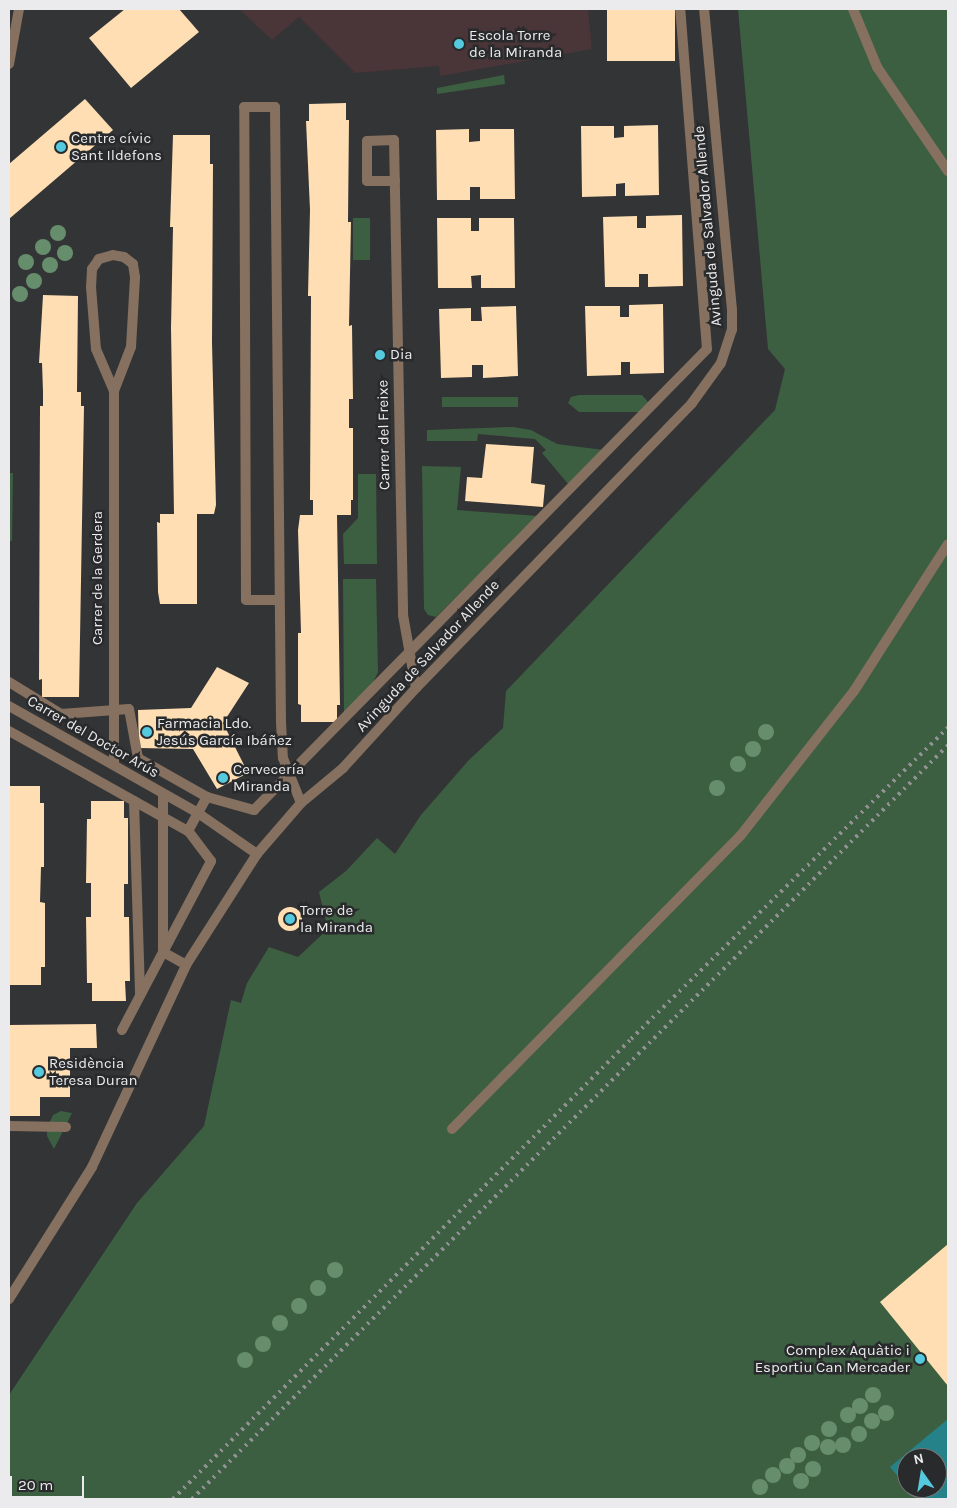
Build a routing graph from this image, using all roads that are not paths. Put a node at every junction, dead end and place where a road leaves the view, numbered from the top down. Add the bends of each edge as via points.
1 (19, 9) edge
2 (680, 9) edge
3 (704, 9) edge
4 (853, 9) edge
5 (9, 64) edge
6 (948, 171) edge
7 (395, 181) junction
8 (114, 391) junction
9 (948, 544) edge
10 (279, 600) junction
11 (410, 651) junction
12 (9, 682) edge
13 (416, 688) junction
14 (9, 706) edge
15 (113, 710) junction
16 (9, 731) edge
17 (114, 765) junction
18 (288, 775) junction
19 (163, 794) junction
20 (207, 797) junction
21 (134, 801) junction
22 (301, 803) junction
23 (198, 813) junction
24 (163, 817) junction
25 (188, 831) junction
26 (257, 854) junction
27 (163, 952) junction
28 (186, 965) junction
29 (140, 995) junction
30 (122, 1030) dead end
31 (9, 1126) edge
32 (66, 1127) dead end
33 (452, 1129) dead end
34 (9, 1298) edge

1 - 5 street
2 - 11 street via 708,349
3 - 13 street, Avinguda de Salvador Allende via 732,310 728,347 721,363 692,403
4 - 6 street via 877,67
7 - 7 street, Carrer del Freixe via 394,140 367,141 367,181
7 - 11 street, Carrer del Freixe via 403,615
8 - 8 street, Carrer de la Gerdera via 131,347 135,277 132,264 113,255 99,259 92,269 91,287 96,350
8 - 15 street, Carrer de la Gerdera
9 - 33 street via 854,691 741,835
10 - 10 street via 246,600 244,107 275,107
10 - 18 street via 283,758
11 - 13 street, Carrer del Freixe
11 - 18 street
12 - 15 street via 61,714
13 - 22 street, Avinguda de Salvador Allende via 343,768
14 - 17 street, Carrer del Doctor Arús
15 - 17 street, Carrer de la Gerdera
15 - 20 street via 129,709 138,758
16 - 21 street
17 - 19 street, Carrer del Doctor Arús
18 - 20 street via 254,810
18 - 22 street
19 - 23 street, Carrer del Doctor Arús
19 - 24 street, Carrer del Doctor Arús
20 - 23 street
21 - 24 street
21 - 29 street
22 - 26 street, Avinguda de Salvador Allende
23 - 25 street
23 - 26 street, Carrer del Doctor Arús
24 - 25 street
24 - 27 street, Carrer del Doctor Arús
25 - 27 street via 211,861
26 - 28 street, Avinguda de Salvador Allende
27 - 28 street
27 - 29 street
28 - 34 street, Avinguda de Salvador Allende via 92,1168
29 - 30 street
31 - 32 street

